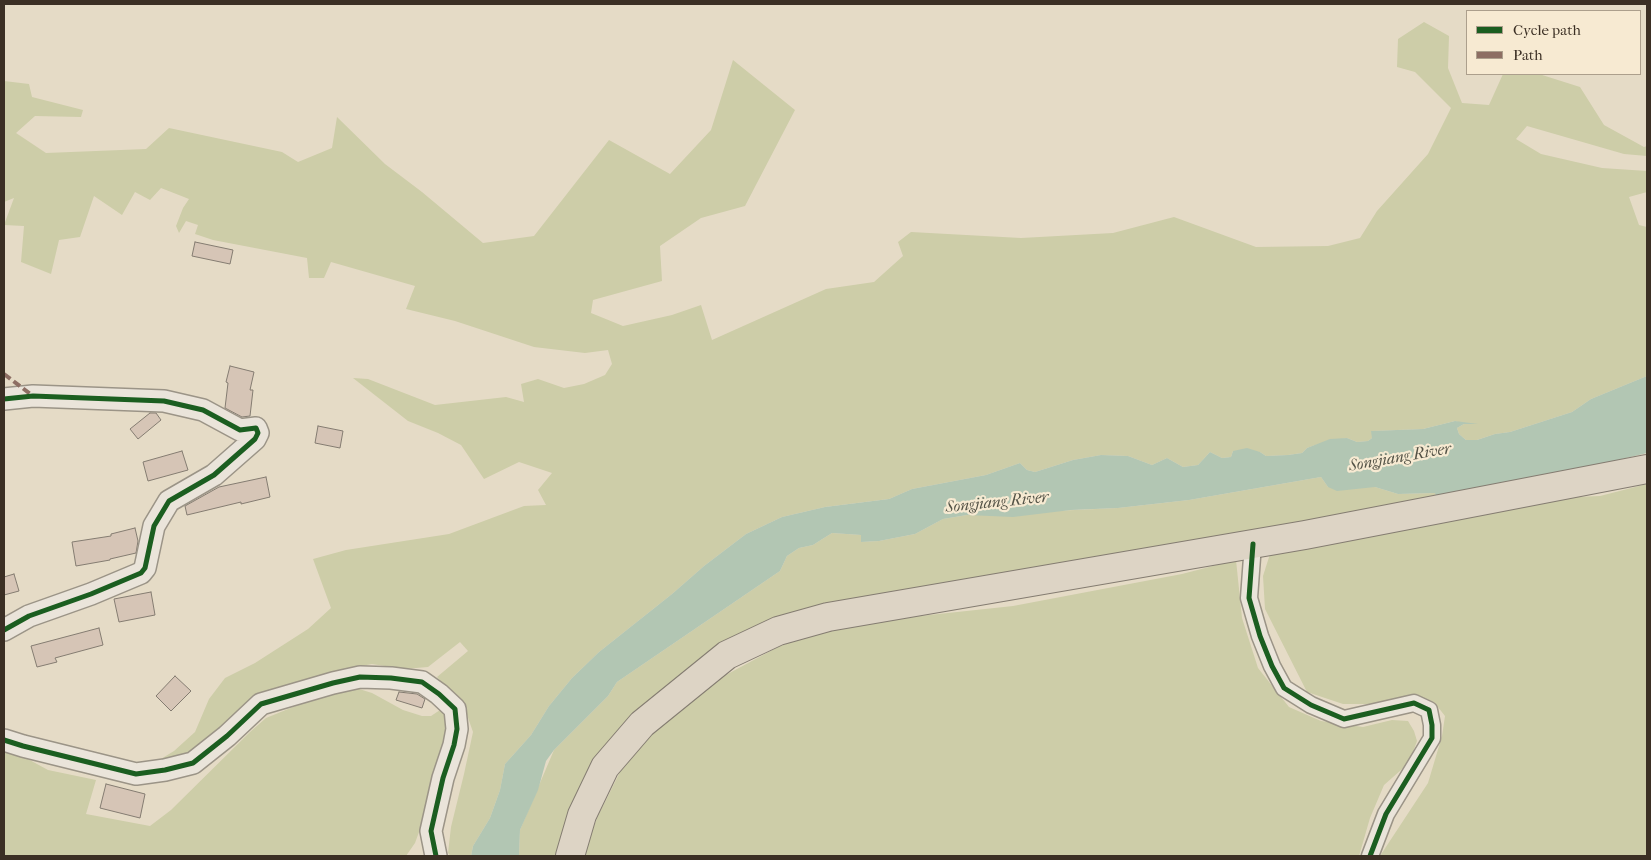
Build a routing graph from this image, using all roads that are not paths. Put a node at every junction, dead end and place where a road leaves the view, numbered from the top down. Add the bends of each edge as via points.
1 (4, 398) edge
2 (1647, 469) edge
3 (1253, 544) junction
4 (4, 630) edge
5 (4, 740) edge
6 (436, 856) edge
7 (570, 856) edge
8 (1370, 856) edge

1 - 4 street via 32,396 164,401 203,410 240,430 256,428 258,433 214,475 169,501 154,526 145,568 141,573 28,616
2 - 3 highway
3 - 7 highway via 828,617 778,631 727,655 642,724 605,767 582,815
3 - 8 street via 1250,598 1260,636 1284,688 1311,705 1344,719 1414,703 1429,710 1432,738 1386,814
5 - 6 street via 136,774 165,770 193,763 261,704 360,677 422,682 455,709 457,729 431,831

